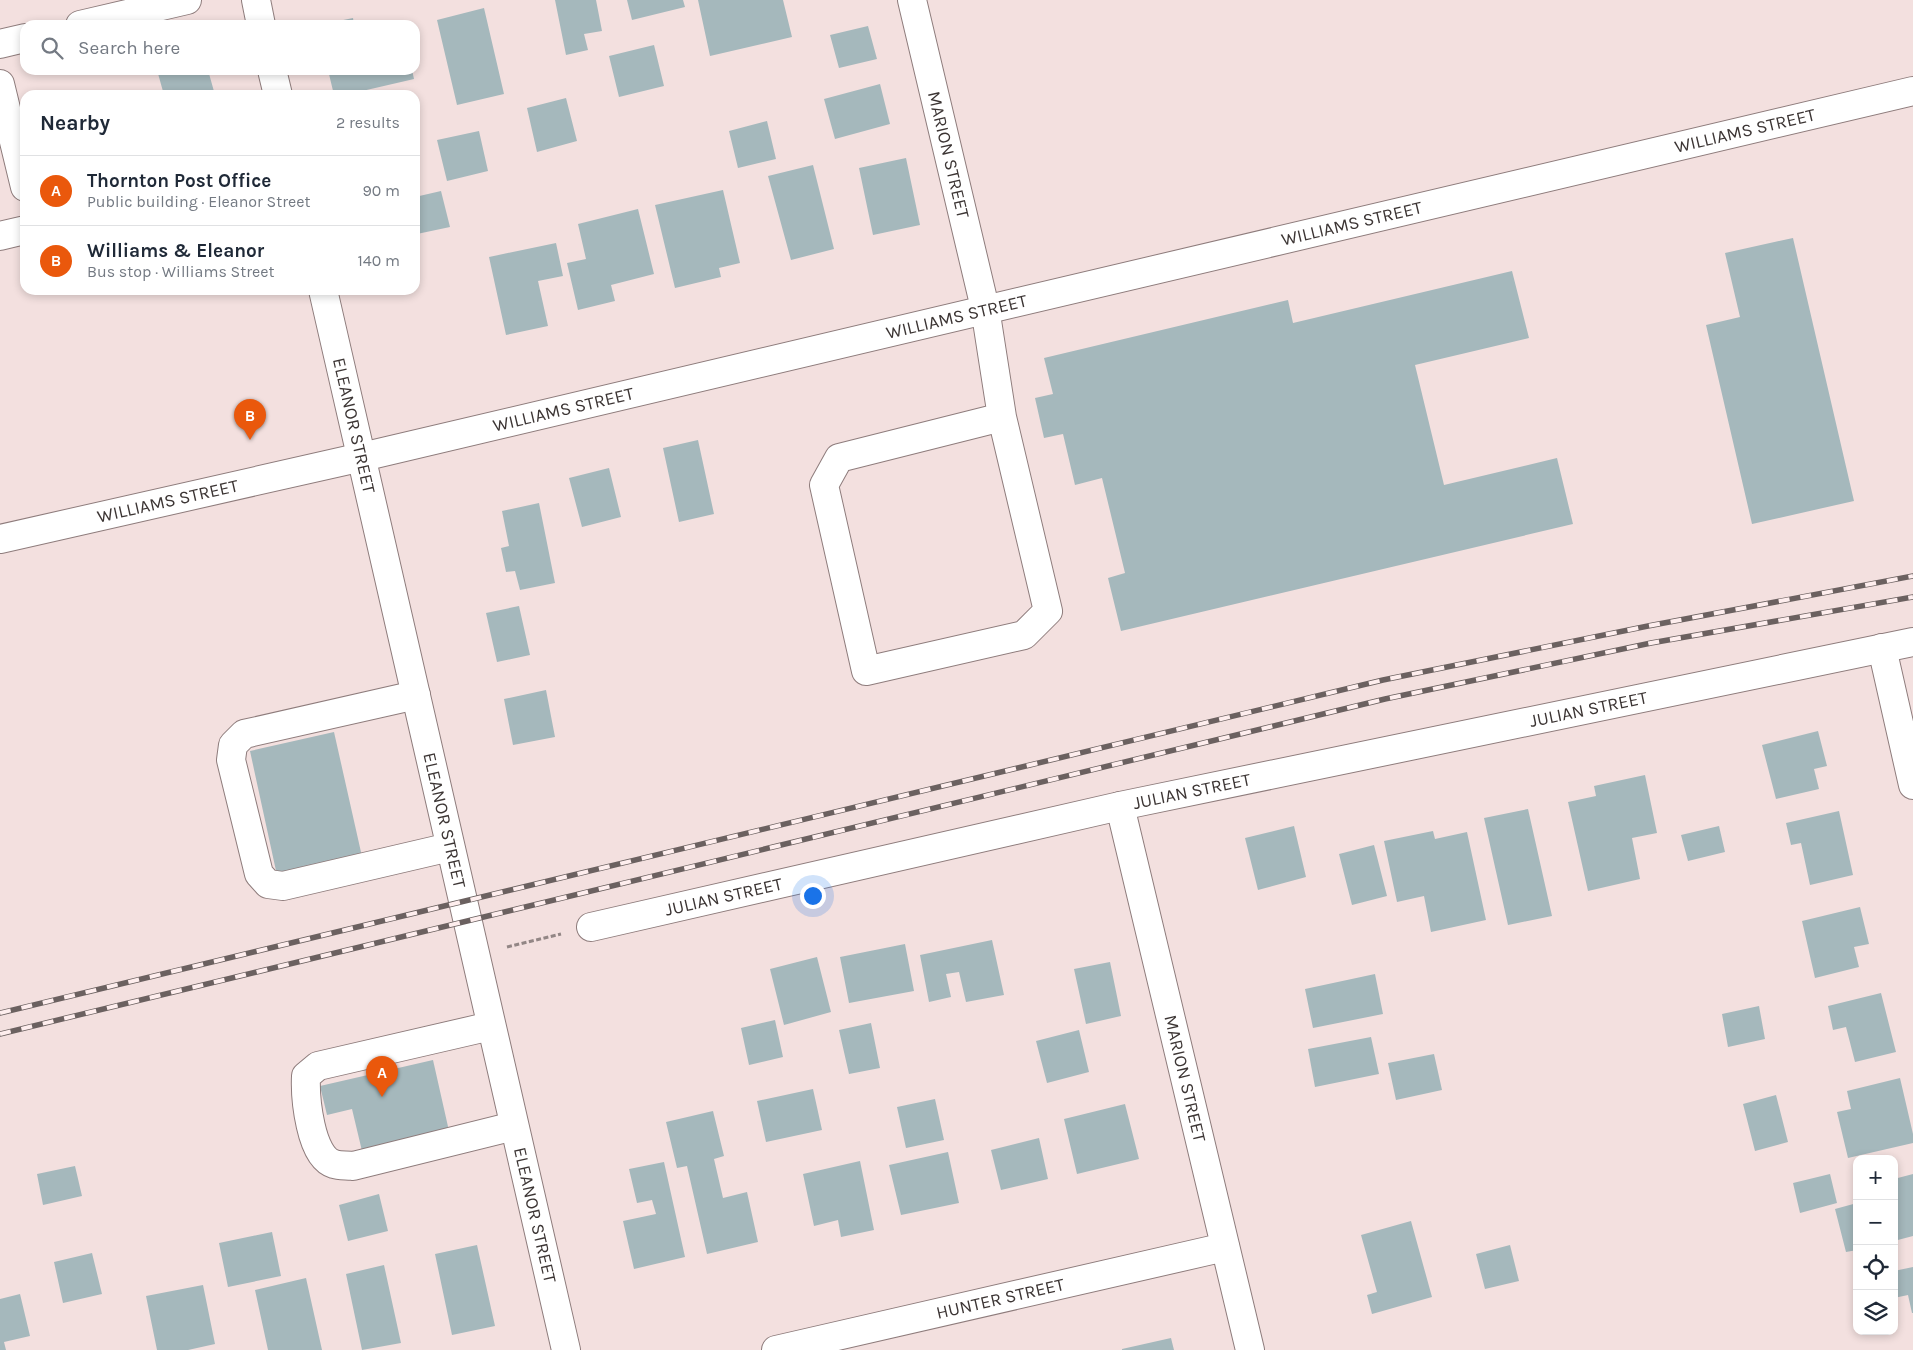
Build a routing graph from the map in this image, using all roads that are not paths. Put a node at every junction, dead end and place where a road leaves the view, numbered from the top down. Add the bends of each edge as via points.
1 (187, 0) edge
2 (256, 0) edge
3 (912, 0) edge
4 (101, 20) edge
5 (261, 20) edge
6 (20, 39) edge
7 (0, 44) edge
8 (273, 75) edge
9 (0, 84) edge
10 (277, 90) edge
11 (1913, 91) edge
12 (20, 166) edge
13 (20, 231) edge
14 (0, 236) edge
15 (324, 295) edge
16 (985, 308) junction
17 (1002, 417) junction
18 (362, 457) junction
19 (0, 539) edge
20 (1913, 642) edge
21 (1882, 648) junction
22 (416, 695) junction
23 (1913, 784) edge
24 (1120, 806) junction
25 (450, 847) junction
26 (591, 927) road end
27 (491, 1026) junction
28 (514, 1126) junction
29 (1225, 1247) junction
30 (566, 1350) edge
31 (776, 1350) edge
32 (1250, 1350) edge

1 - 4 street
2 - 5 street
3 - 16 street, MARION STREET
6 - 7 street
8 - 10 street
9 - 12 street
11 - 16 street, WILLIAMS STREET
13 - 14 street
15 - 18 street, ELEANOR STREET
16 - 17 street, MARION STREET
16 - 18 street, WILLIAMS STREET
17 - 17 street, MARION STREET via 1048,611 1024,635 866,672 824,485 839,458
18 - 19 street, WILLIAMS STREET
18 - 22 street, ELEANOR STREET
20 - 21 street, JULIAN STREET
21 - 23 street
21 - 24 street, JULIAN STREET
22 - 25 street, ELEANOR STREET
22 - 25 street via 244,734 233,745 231,760 259,874 268,884 283,886
24 - 26 street, JULIAN STREET
24 - 29 street, MARION STREET
25 - 27 street, ELEANOR STREET
27 - 28 street, ELEANOR STREET
27 - 28 street via 318,1066 306,1076 304,1098 319,1154 333,1164 353,1166
28 - 30 street, ELEANOR STREET
29 - 31 street, HUNTER STREET
29 - 32 street, MARION STREET

